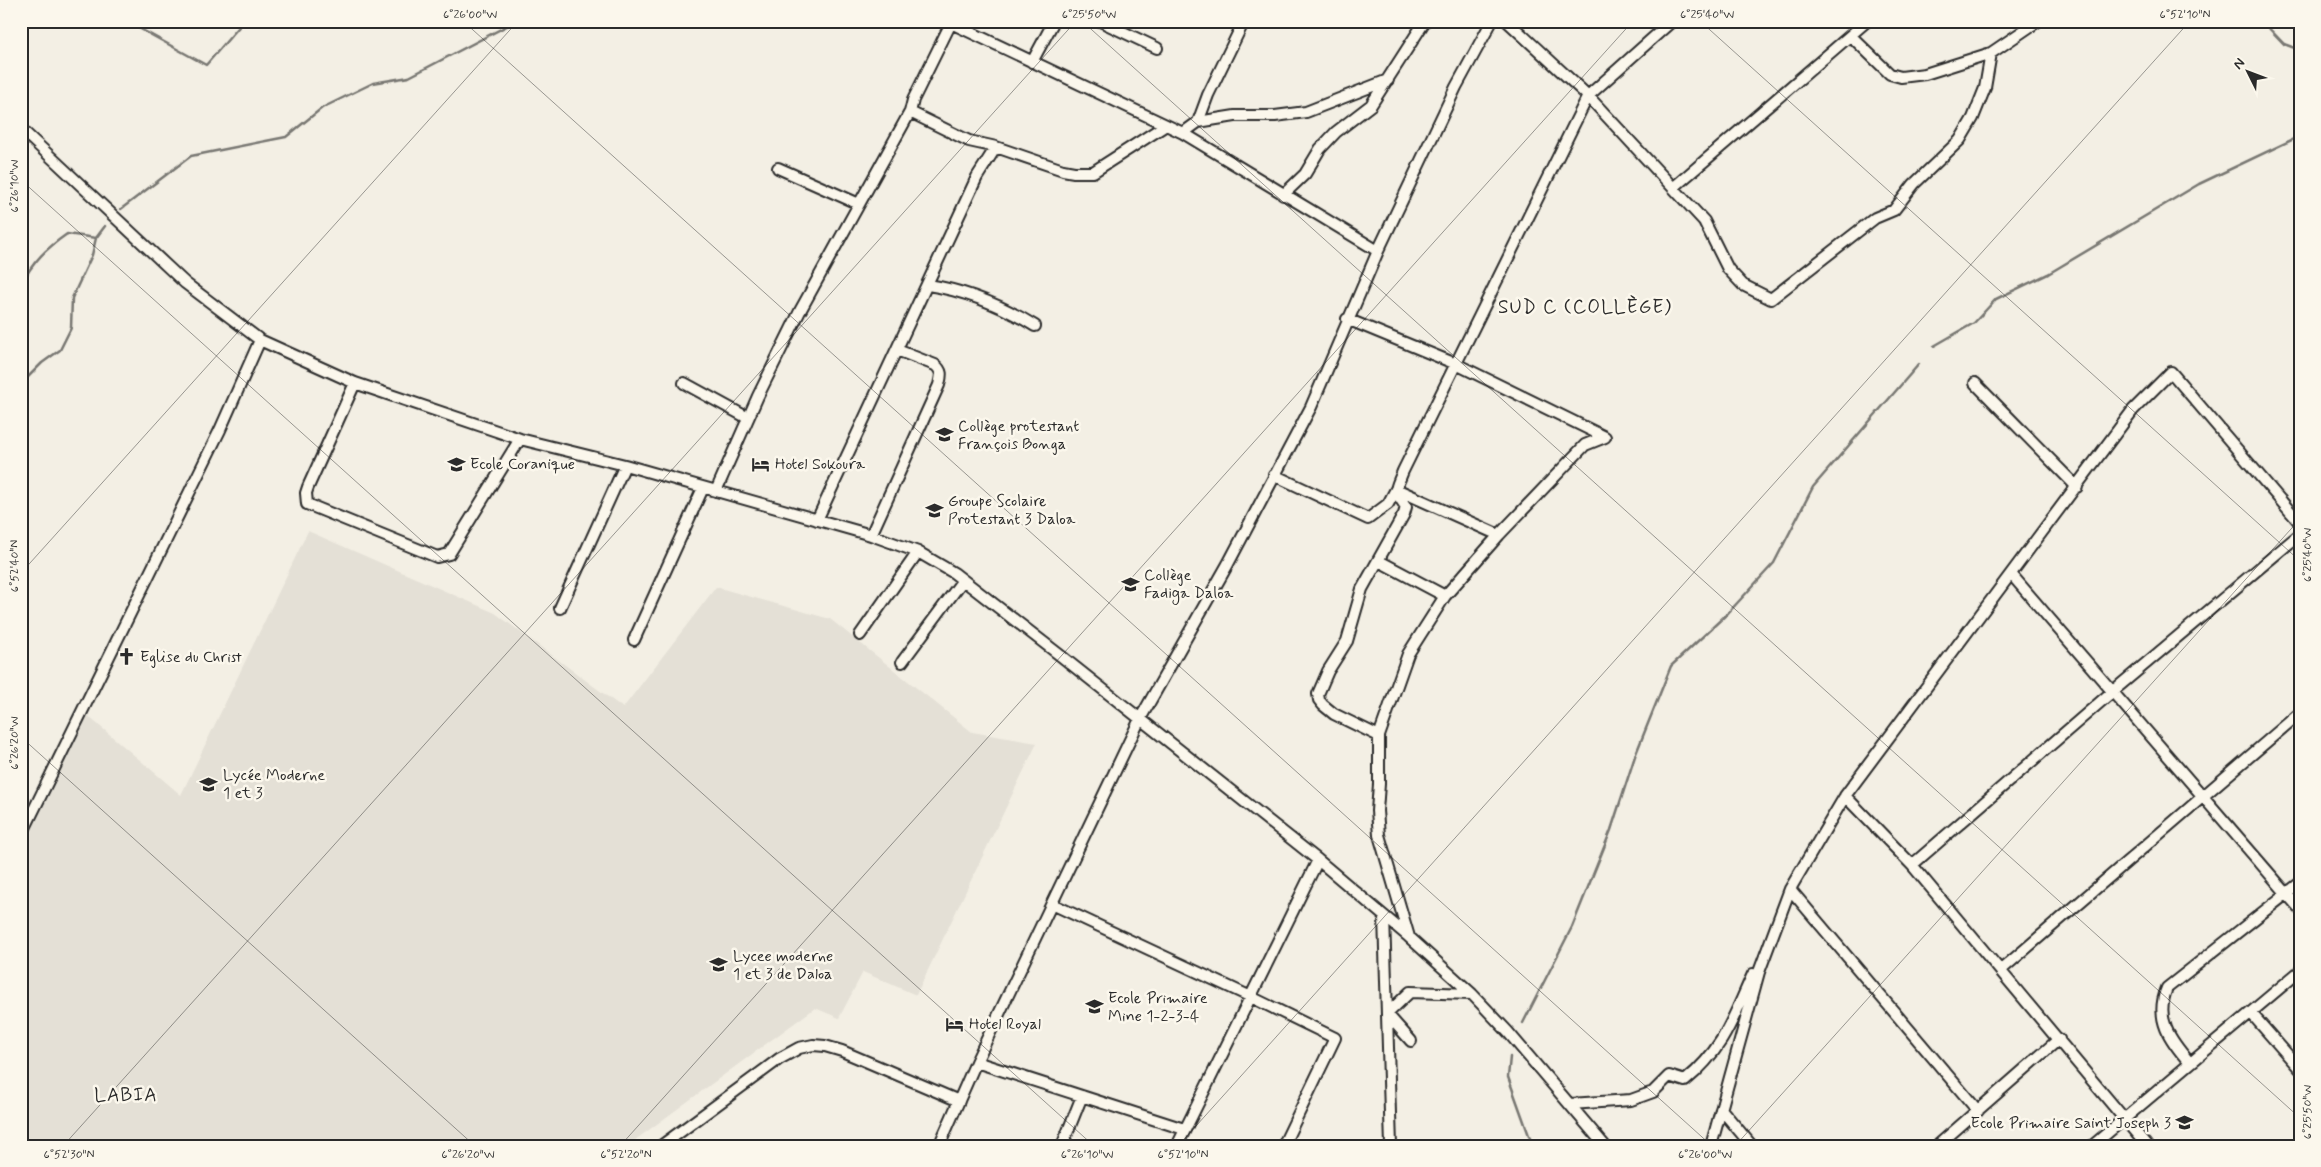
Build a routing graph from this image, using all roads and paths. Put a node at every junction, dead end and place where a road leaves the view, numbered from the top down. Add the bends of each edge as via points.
1 (1054, 21) edge
2 (1100, 21) edge
3 (1244, 21) edge
4 (1425, 21) edge
5 (1492, 21) edge
6 (1507, 21) edge
7 (1867, 21) edge
8 (2038, 21) edge
9 (951, 22) edge
10 (1666, 23) edge
11 (1852, 36) junction
12 (1157, 48) dead end
13 (1991, 53) junction
14 (1032, 62) junction
15 (1388, 80) junction
16 (1588, 96) junction
17 (910, 112) junction
18 (1198, 122) junction
19 (1166, 125) junction
20 (21, 129) edge
21 (1183, 133) junction
22 (996, 147) junction
23 (778, 168) dead end
24 (1673, 188) junction
25 (1283, 195) junction
26 (859, 204) junction
27 (1378, 251) junction
28 (928, 285) junction
29 (1347, 319) junction
30 (1035, 326) dead end
31 (260, 340) junction
32 (897, 350) junction
33 (1456, 364) junction
34 (355, 383) junction
35 (684, 383) dead end
36 (1975, 383) dead end
37 (748, 418) junction
38 (520, 439) junction
39 (625, 465) junction
40 (1274, 475) junction
41 (2077, 487) junction
42 (703, 488) junction
43 (1396, 489) junction
44 (716, 491) junction
45 (817, 520) junction
46 (2300, 523) edge
47 (871, 534) junction
48 (2300, 534) edge
49 (1499, 535) junction
50 (918, 552) junction
51 (1379, 561) junction
52 (2011, 574) junction
53 (963, 580) junction
54 (1445, 596) junction
55 (560, 608) dead end
56 (860, 635) dead end
57 (634, 640) dead end
58 (902, 662) dead end
59 (2113, 691) junction
60 (2300, 713) edge
61 (1140, 719) junction
62 (1379, 736) junction
63 (2203, 795) junction
64 (1845, 796) junction
65 (21, 836) edge
66 (1318, 860) junction
67 (1912, 866) junction
68 (2300, 883) edge
69 (1790, 889) junction
70 (2288, 893) junction
71 (1052, 904) junction
72 (2300, 908) edge
73 (1384, 916) junction
74 (1771, 936) junction
75 (1409, 937) junction
76 (2001, 970) junction
77 (2300, 972) edge
78 (1472, 994) junction
79 (1251, 996) junction
80 (2251, 1013) junction
81 (2059, 1039) junction
82 (1411, 1041) dead end
83 (976, 1062) junction
84 (2190, 1063) junction
85 (2300, 1069) edge
86 (1082, 1096) junction
87 (959, 1101) junction
88 (1570, 1104) junction
89 (1721, 1109) junction
90 (1978, 1111) junction
91 (2124, 1118) junction
92 (1184, 1130) junction
93 (660, 1146) edge
94 (939, 1146) edge
95 (1062, 1146) edge
96 (1177, 1146) edge
97 (1283, 1146) edge
98 (1391, 1146) edge
99 (1604, 1146) edge
100 (1711, 1146) edge
101 (1752, 1146) edge
102 (1937, 1146) edge
103 (2092, 1146) edge
104 (2147, 1146) edge

1 - 14 street
2 - 12 street
3 - 18 street
4 - 15 street
5 - 27 street via 1456,87
6 - 16 street
7 - 11 street
8 - 13 street
9 - 14 street
9 - 17 street
10 - 16 street
11 - 13 street via 1890,74 1901,77 1925,74
11 - 24 street
13 - 24 street via 1985,88 1960,140 1914,184 1894,210 1875,218 1771,299 1743,285 1734,275 1704,221
14 - 19 street
15 - 18 street via 1306,112 1235,116
15 - 25 street via 1371,105 1320,148 1305,174
16 - 24 street
16 - 33 street
17 - 22 street via 969,141
17 - 26 street
18 - 21 street
19 - 21 street
19 - 22 street via 1093,172 1063,170
20 - 31 street via 185,284
21 - 25 street
22 - 28 street via 977,177
23 - 26 street
25 - 27 street
26 - 37 street via 800,311
27 - 29 street
28 - 30 street via 967,293
28 - 32 street
29 - 33 street
29 - 40 street via 1311,407
31 - 34 street
31 - 65 street via 220,430
32 - 45 street
32 - 47 street via 935,365 941,373 939,385
33 - 43 street
33 - 49 street via 1605,437 1585,445
34 - 38 street
34 - 38 street via 308,486 307,504 437,557 448,554
35 - 37 street
36 - 41 street
37 - 44 street
38 - 39 street
39 - 42 street
39 - 55 street
40 - 43 street via 1368,518 1388,504
40 - 61 street via 1228,564
41 - 46 street via 2133,410 2171,372
41 - 52 street
42 - 44 street
42 - 57 street
43 - 49 street
43 - 51 street via 1397,497 1406,506
44 - 45 street
45 - 47 street
47 - 50 street
48 - 59 street
49 - 54 street
50 - 53 street
50 - 56 street
51 - 54 street
51 - 62 street via 1362,589 1347,641 1318,694 1323,705 1334,714
52 - 59 street
52 - 64 street
53 - 58 street
53 - 61 street
54 - 62 street via 1408,654
59 - 63 street
59 - 67 street
60 - 63 street
61 - 66 street
61 - 71 street
62 - 75 street via 1379,835
63 - 70 street
63 - 76 street
64 - 67 street
64 - 69 street
66 - 73 street
66 - 79 street
67 - 76 street
68 - 70 street
69 - 74 street
69 - 90 street
70 - 72 street
70 - 84 street via 2167,988 2162,1008 2164,1027
71 - 79 street
71 - 83 street
73 - 75 street
73 - 98 street
74 - 88 street via 1720,1045 1687,1079 1683,1081 1668,1076 1653,1092 1622,1102
74 - 89 street
75 - 78 street
76 - 81 street
77 - 80 street
78 - 82 street via 1410,992 1388,1014
78 - 88 street
79 - 92 street
79 - 97 street via 1335,1038
80 - 84 street
80 - 85 street
81 - 90 street
81 - 91 street
83 - 86 street
83 - 87 street
84 - 91 street
86 - 92 street
86 - 95 street
87 - 93 street via 842,1051 813,1045 799,1048 779,1059
87 - 94 street
88 - 99 street
89 - 100 street
89 - 101 street
90 - 102 street
91 - 103 street
91 - 104 street
92 - 96 street

